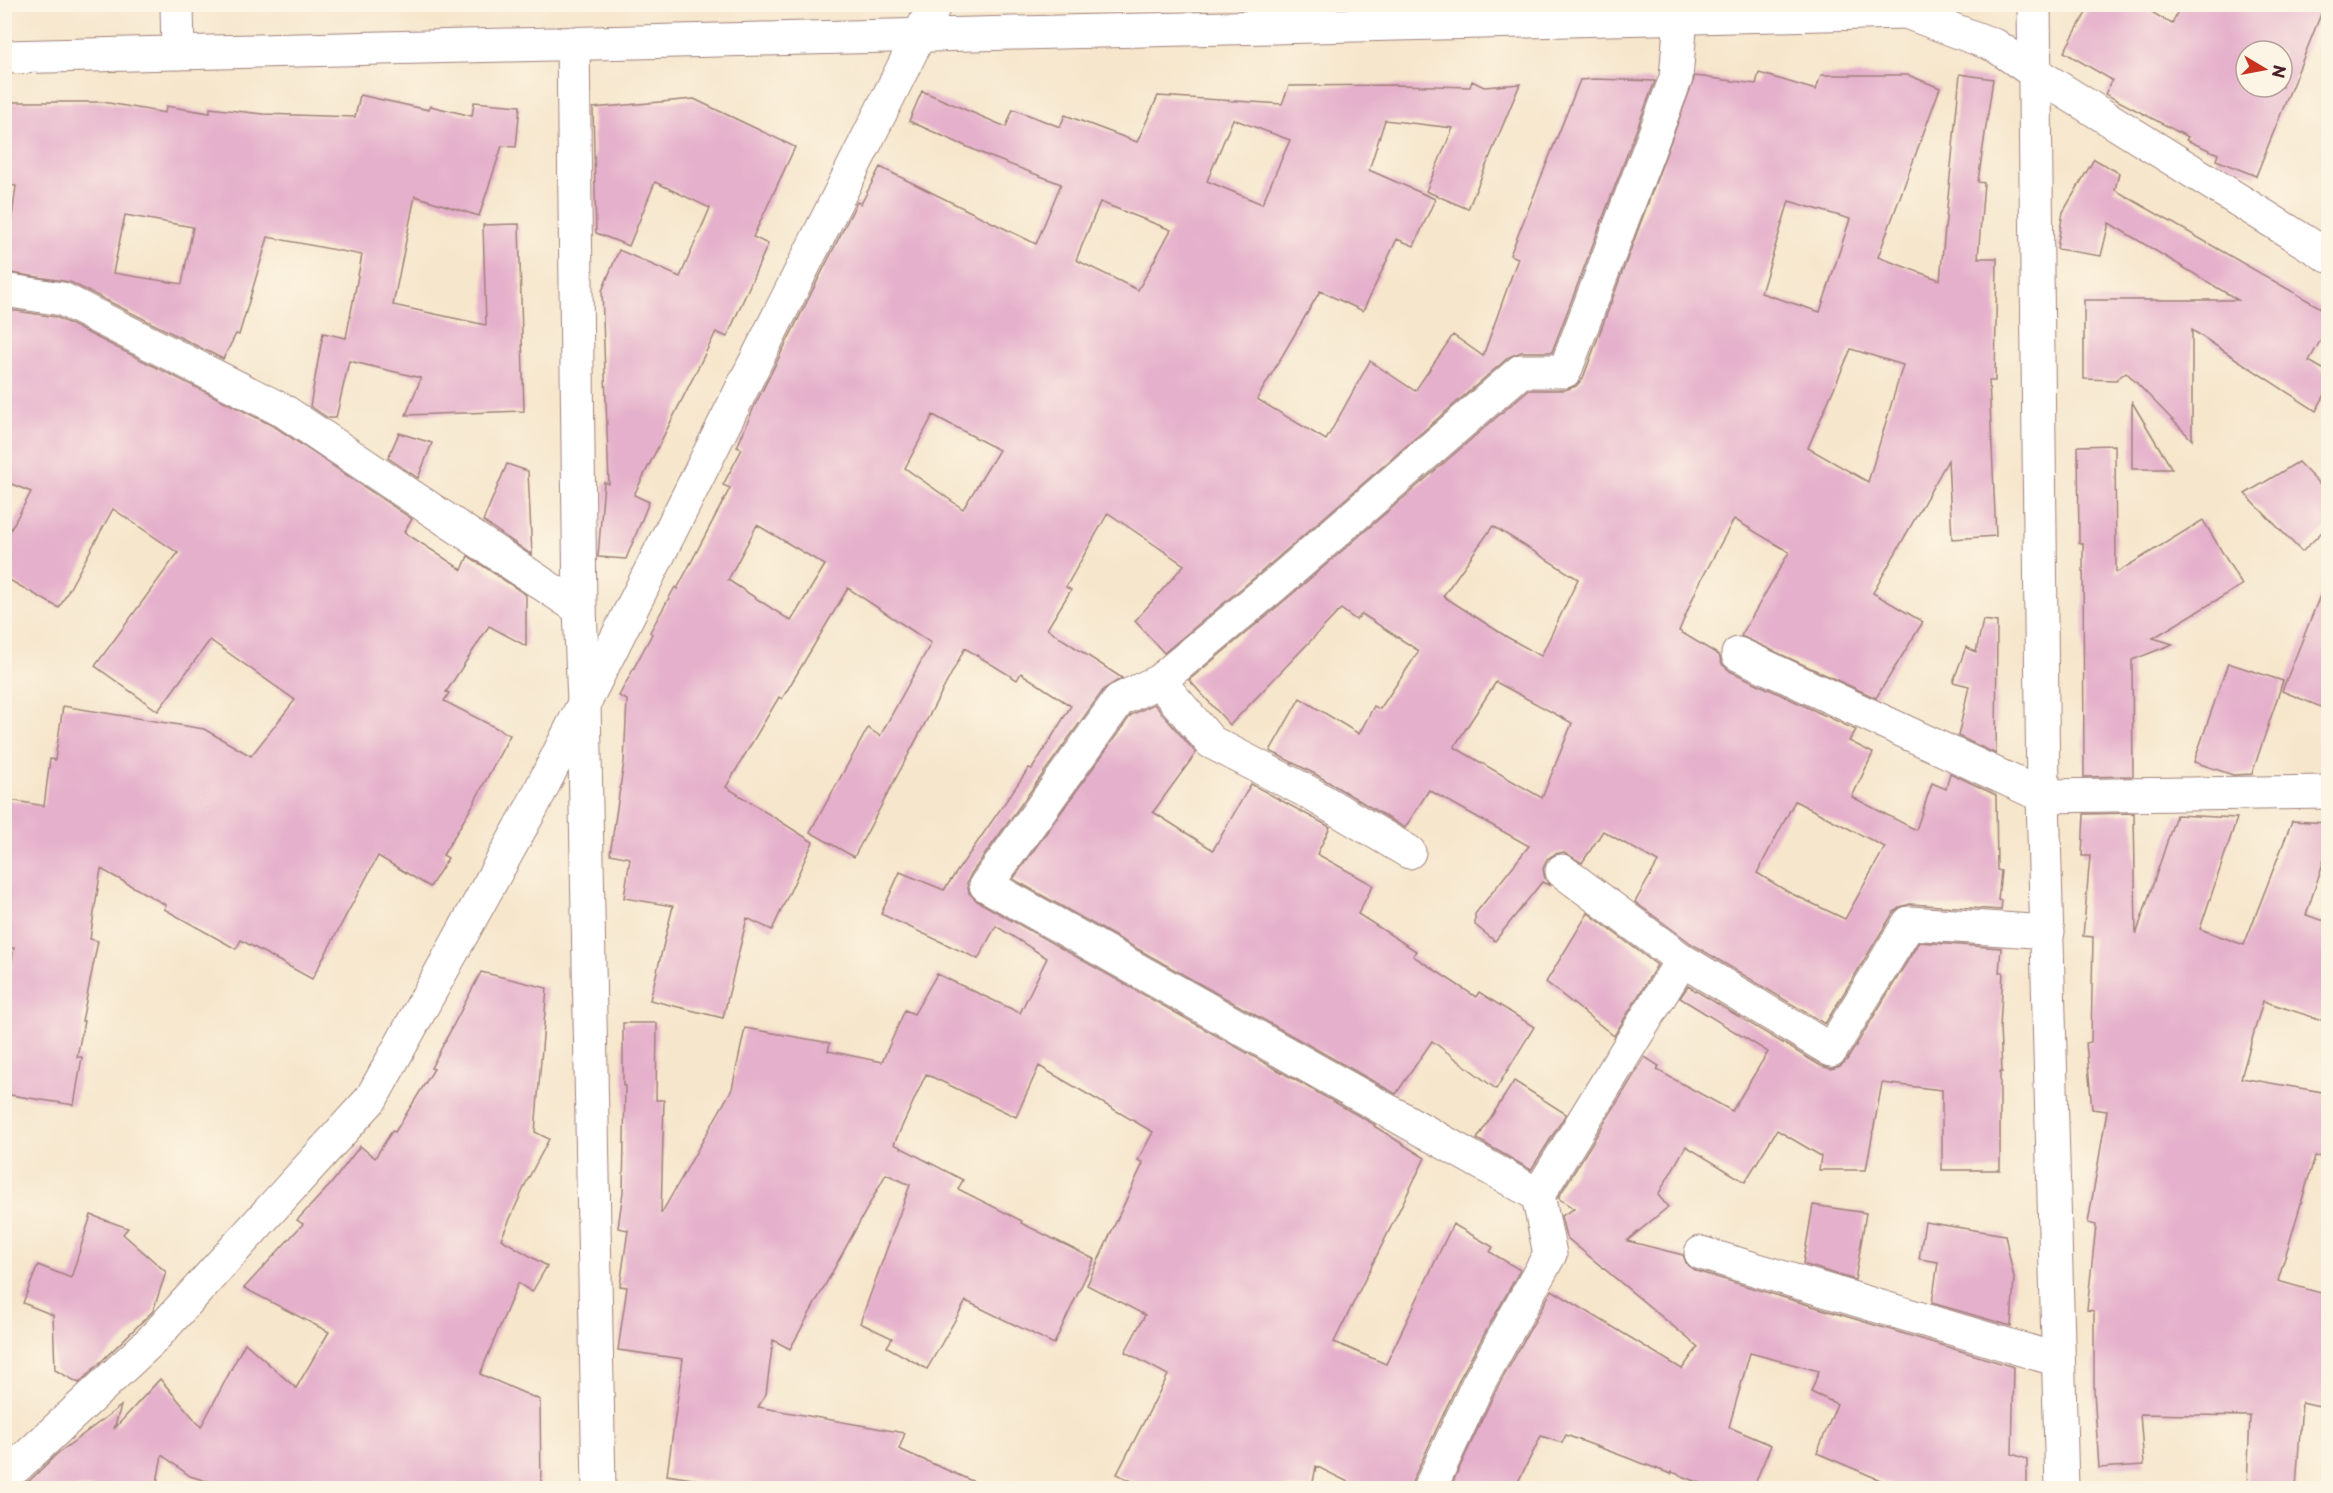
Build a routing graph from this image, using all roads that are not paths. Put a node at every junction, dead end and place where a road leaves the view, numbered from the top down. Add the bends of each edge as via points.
1 (177, 4) edge
2 (935, 4) edge
3 (2034, 4) edge
4 (1898, 8) edge
5 (1681, 17) junction
6 (919, 35) junction
7 (573, 43) junction
8 (178, 53) junction
9 (4, 57) edge
10 (2035, 73) junction
11 (2328, 256) edge
12 (4, 290) edge
13 (580, 609) junction
14 (1738, 654) dead end
15 (1159, 681) junction
16 (585, 702) junction
17 (2328, 792) edge
18 (2043, 796) junction
19 (1409, 852) dead end
20 (1563, 871) dead end
21 (2048, 932) junction
22 (1682, 960) junction
23 (1538, 1195) junction
24 (1701, 1252) dead end
25 (2058, 1360) junction
26 (4, 1469) edge
27 (599, 1488) edge
28 (1430, 1488) edge
29 (2062, 1488) edge

1 - 8 street
2 - 6 street
3 - 10 street
4 - 5 street
4 - 10 street via 1996,46
5 - 6 street
5 - 15 street via 1676,78 1564,372 1521,371
6 - 7 street
6 - 16 street
7 - 8 street
7 - 13 street
8 - 9 street
10 - 11 street
10 - 18 street
12 - 13 street via 62,299 284,411
13 - 16 street
14 - 18 street
15 - 19 street via 1211,742 1306,791
15 - 23 street via 1119,700 986,885
16 - 26 street via 532,807 371,1099 151,1341 16,1467
16 - 27 street
17 - 18 street
18 - 21 street
20 - 22 street
21 - 22 street via 1909,923 1832,1050
21 - 25 street
22 - 23 street
23 - 28 street via 1550,1254 1478,1384
24 - 25 street
25 - 29 street

